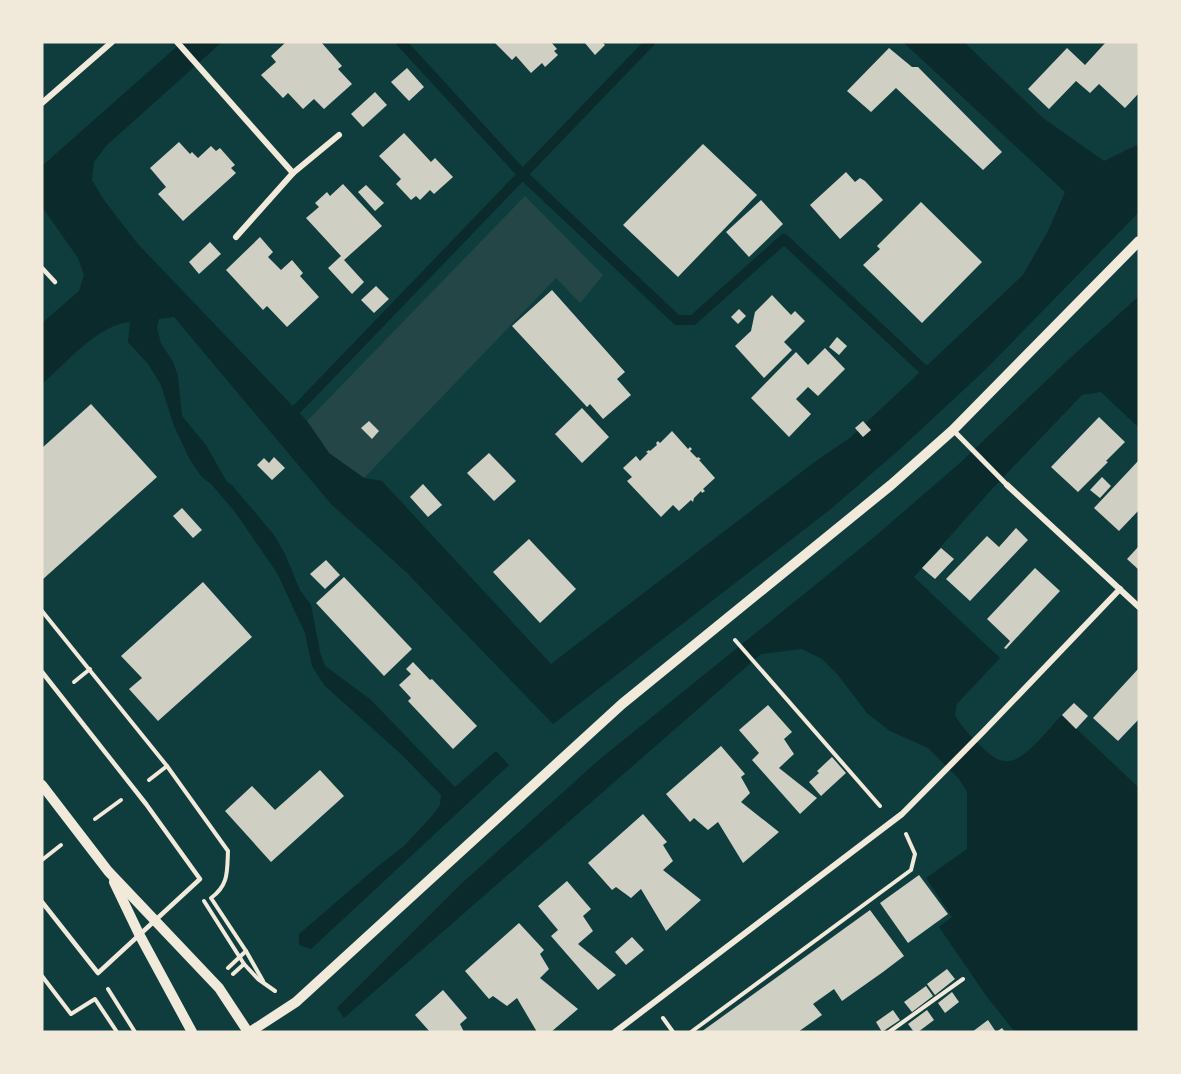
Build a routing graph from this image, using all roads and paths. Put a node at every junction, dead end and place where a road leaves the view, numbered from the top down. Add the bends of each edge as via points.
1 (112, 42) edge
2 (177, 42) edge
3 (42, 103) edge
4 (339, 135) dead end
5 (293, 173) junction
6 (236, 237) dead end
7 (1139, 241) edge
8 (42, 268) edge
9 (55, 282) dead end
10 (953, 430) junction
11 (1007, 484) joint
12 (1120, 589) junction
13 (1139, 607) edge
14 (736, 642) dead end
15 (42, 672) edge
16 (167, 766) dead end
17 (42, 784) edge
18 (135, 790) junction
19 (894, 821) junction
20 (78, 832) junction
21 (42, 860) edge
22 (108, 871) junction
23 (200, 879) junction
24 (42, 902) edge
25 (154, 921) junction
26 (139, 934) junction
27 (244, 964) dead end
28 (98, 973) junction
29 (42, 976) edge
30 (963, 979) dead end
31 (117, 1032) edge
32 (135, 1032) edge
33 (192, 1032) edge
34 (249, 1032) edge
35 (615, 1032) edge
36 (691, 1032) edge
37 (889, 1032) edge

1 - 3 street
2 - 5 street
4 - 5 street
5 - 6 street
7 - 10 street
8 - 9 lane
10 - 11 street
10 - 34 street via 622,704 296,1002
11 - 12 street
12 - 13 street
12 - 19 street
14 - 19 path
15 - 18 lane
16 - 18 path
17 - 20 street
18 - 20 path
18 - 23 lane
19 - 35 street
19 - 36 path via 908,836 915,854 911,870
20 - 21 path
20 - 22 street
22 - 25 street
22 - 26 street
23 - 25 lane
23 - 27 path via 204,900
24 - 28 lane
25 - 26 lane
25 - 34 street via 219,988
26 - 28 lane
26 - 33 street
28 - 32 path
29 - 31 path via 71,1014 95,999
30 - 37 path

